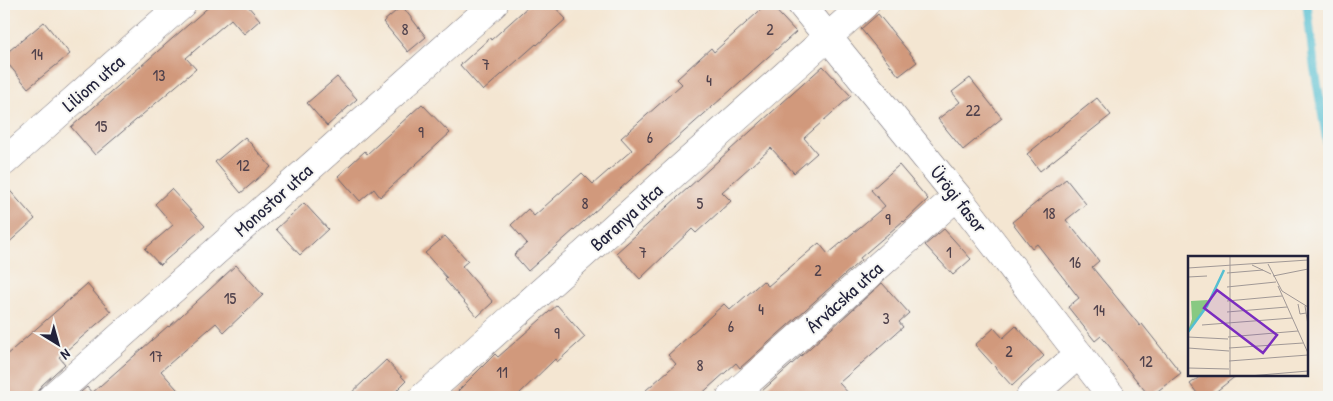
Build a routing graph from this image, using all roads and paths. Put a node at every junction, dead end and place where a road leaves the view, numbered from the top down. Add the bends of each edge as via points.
1 (182, 4) edge
2 (494, 4) edge
3 (801, 4) edge
4 (865, 4) edge
5 (829, 37) junction
6 (4, 162) edge
7 (957, 196) junction
8 (1079, 354) junction
9 (52, 397) edge
10 (423, 397) edge
11 (731, 397) edge
12 (1030, 397) edge
13 (1112, 397) edge

1 - 6 street, Liliom utca
2 - 9 street, Monostor utca
3 - 5 street, Ürögi fasor
4 - 5 street, Baranya utca
5 - 7 street, Ürögi fasor
5 - 10 street, Baranya utca
7 - 8 street, Ürögi fasor
7 - 11 street, Árvácska utca
8 - 12 street
8 - 13 street, Ürögi fasor

